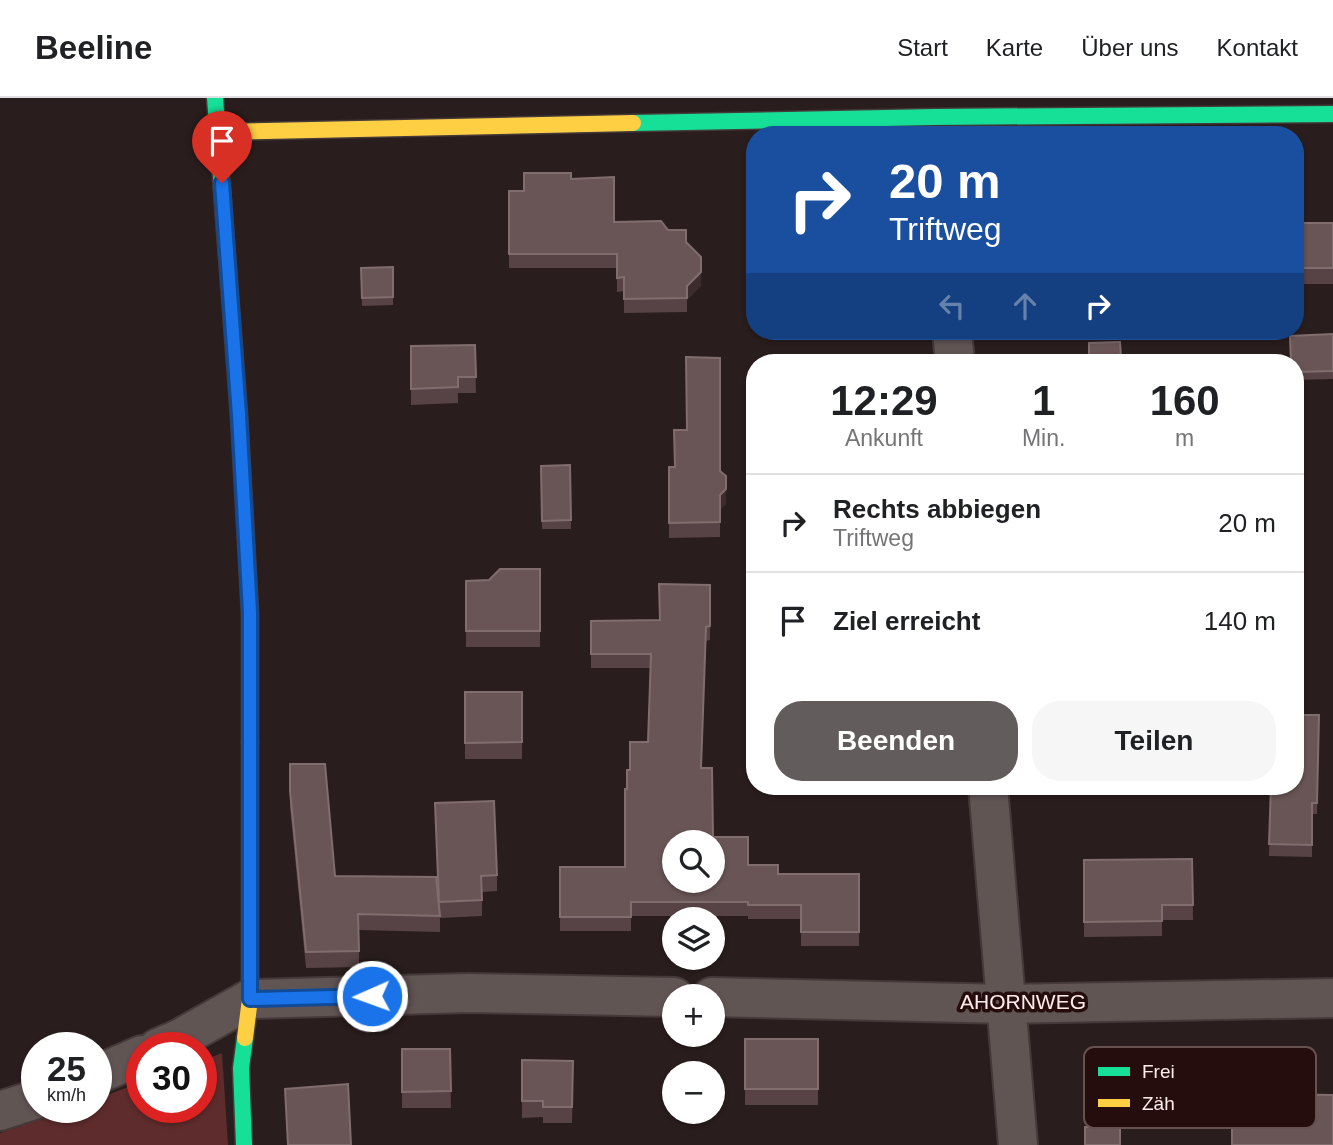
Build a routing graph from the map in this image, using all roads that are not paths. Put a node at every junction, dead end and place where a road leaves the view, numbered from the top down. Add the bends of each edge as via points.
1 (215, 98) edge
2 (1333, 114) edge
3 (935, 117) edge
4 (219, 132) junction
5 (989, 795) edge
6 (662, 997) edge
7 (725, 998) edge
8 (1333, 998) edge
9 (250, 999) junction
10 (1006, 1004) junction
11 (191, 1032) edge
12 (21, 1104) edge
13 (0, 1111) edge
14 (244, 1145) edge
15 (1018, 1145) edge

1 - 4 street
2 - 3 street
3 - 4 street
4 - 9 street via 250,612
5 - 10 street
6 - 9 street via 469,993
7 - 10 street, AHORNWEG
8 - 10 street, AHORNWEG
9 - 11 street
9 - 14 street via 241,1068
10 - 15 street
12 - 13 street

